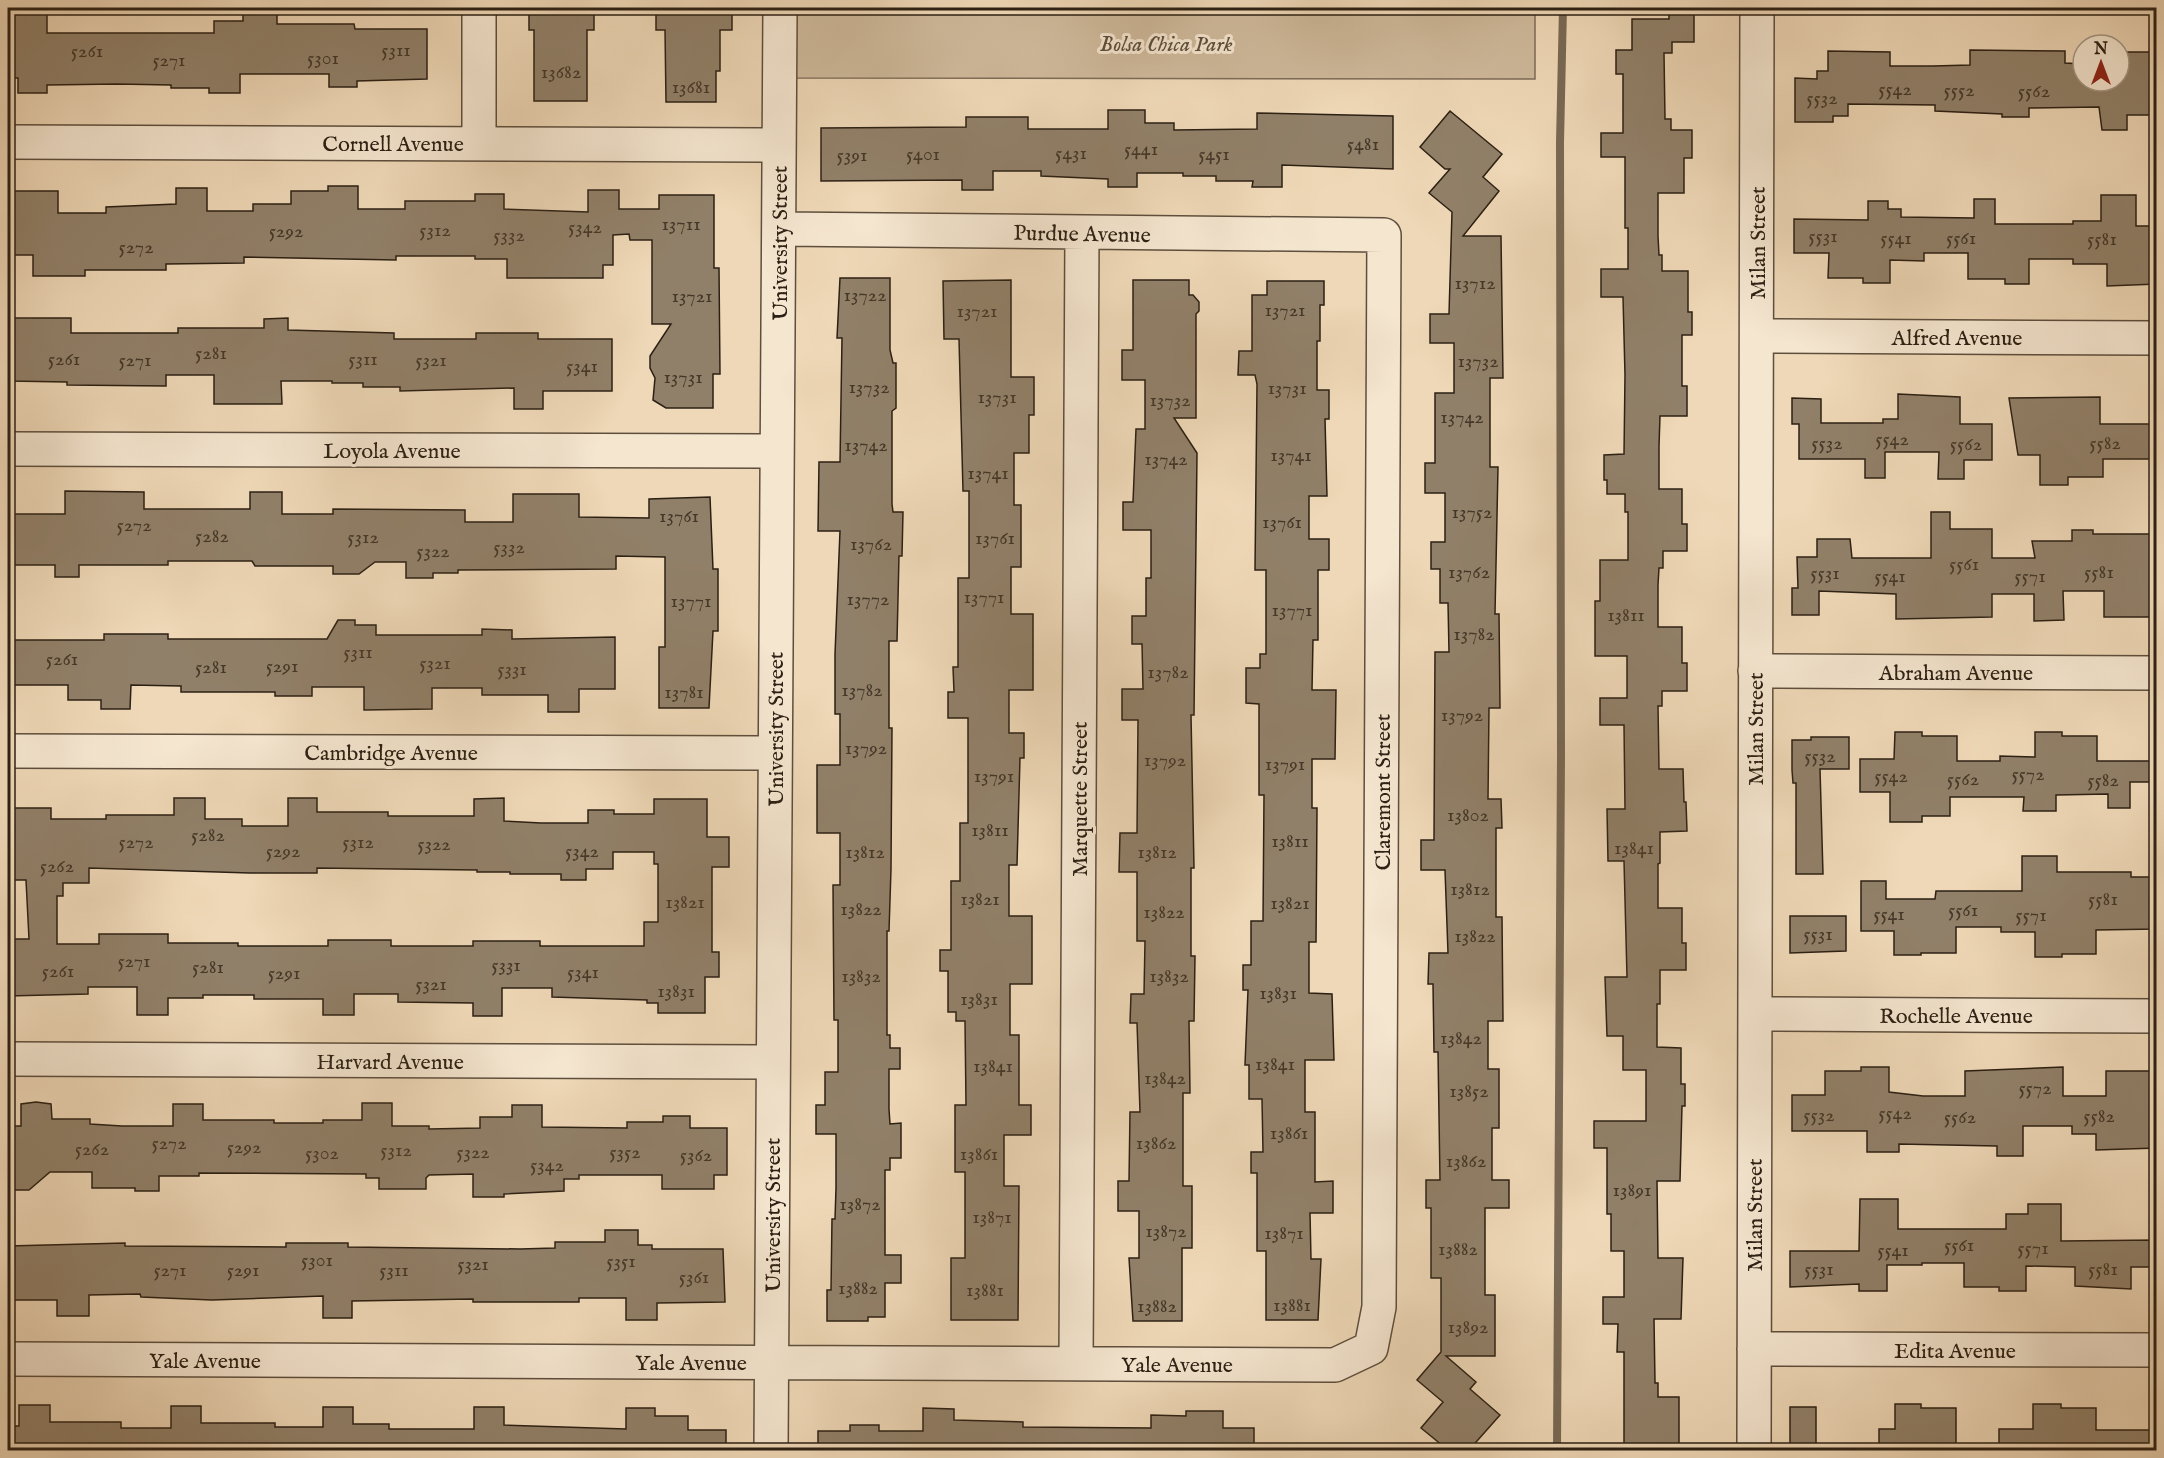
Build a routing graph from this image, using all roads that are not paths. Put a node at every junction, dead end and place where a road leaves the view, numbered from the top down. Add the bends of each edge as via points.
1 (479, 8) edge
2 (780, 8) edge
3 (1757, 8) edge
4 (8, 142) edge
5 (479, 143) junction
6 (779, 145) junction
7 (779, 229) junction
8 (1082, 234) junction
9 (1384, 235) joint
10 (1757, 336) junction
11 (2157, 338) edge
12 (8, 449) edge
13 (777, 451) junction
14 (1755, 671) junction
15 (2157, 673) edge
16 (8, 751) edge
17 (775, 753) junction
18 (1755, 1014) junction
19 (2157, 1016) edge
20 (8, 1059) edge
21 (773, 1062) junction
22 (1371, 1348) joint
23 (1754, 1349) junction
24 (2157, 1350) edge
25 (8, 1359) edge
26 (771, 1363) junction
27 (1076, 1363) junction
28 (771, 1450) edge
29 (1754, 1450) edge

1 - 5 street
2 - 6 street, University Street
3 - 10 street, Milan Street
4 - 5 street, Cornell Avenue
5 - 6 street, Cornell Avenue
6 - 7 street, University Street
7 - 8 street, Purdue Avenue
7 - 13 street, University Street
8 - 9 street, Purdue Avenue
8 - 27 street, Marquette Street
9 - 22 street, Claremont Street via 1379,1307
10 - 11 street, Alfred Avenue
10 - 14 street, Milan Street
12 - 13 street, Loyola Avenue
13 - 17 street, University Street
14 - 15 street, Abraham Avenue
14 - 18 street, Milan Street
16 - 17 street, Cambridge Avenue
17 - 21 street, University Street
18 - 19 street, Rochelle Avenue
18 - 23 street, Milan Street
20 - 21 street, Harvard Avenue
21 - 26 street, University Street
22 - 27 street, Yale Avenue via 1335,1365
23 - 24 street, Edita Avenue
23 - 29 street, Milan Street
25 - 26 street, Yale Avenue
26 - 27 street, Yale Avenue
26 - 28 street, University Street

